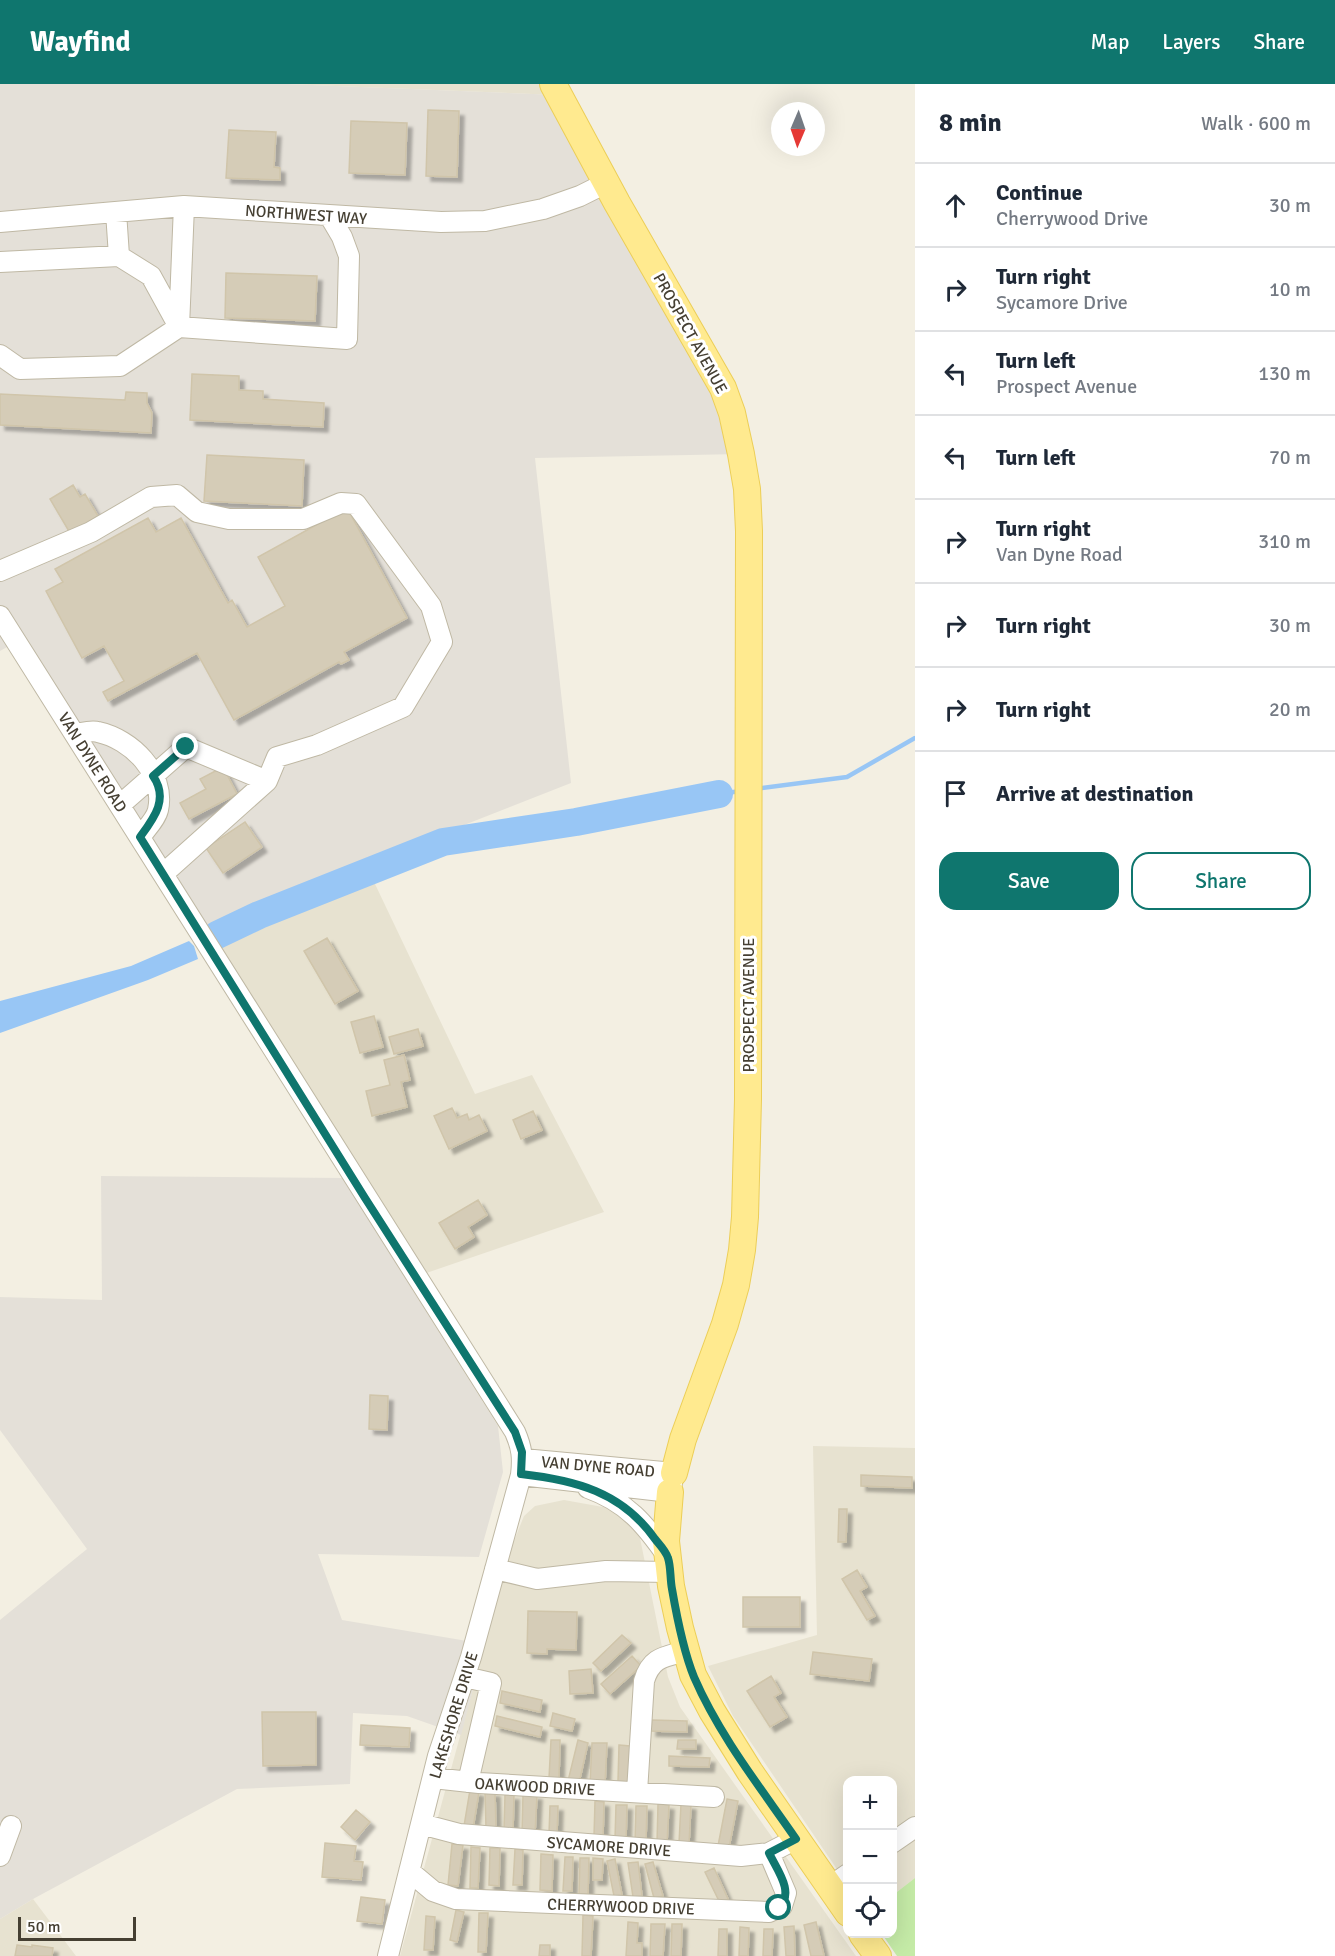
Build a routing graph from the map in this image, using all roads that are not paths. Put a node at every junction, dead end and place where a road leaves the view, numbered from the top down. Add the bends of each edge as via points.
1 (553, 84) edge
2 (606, 183) junction
3 (184, 206) junction
4 (116, 212) junction
5 (329, 215) junction
6 (0, 222) edge
7 (119, 256) junction
8 (0, 262) edge
9 (179, 327) junction
10 (0, 355) edge
11 (0, 571) edge
12 (0, 616) edge
13 (75, 734) junction
14 (153, 776) junction
15 (267, 781) junction
16 (120, 805) junction
17 (140, 837) junction
18 (163, 874) junction
19 (522, 1467) junction
20 (550, 1478) junction
21 (672, 1482) junction
22 (669, 1565) junction
23 (495, 1569) junction
24 (686, 1651) junction
25 (465, 1677) junction
26 (433, 1778) junction
27 (468, 1782) junction
28 (637, 1792) junction
29 (714, 1797) dead end
30 (421, 1824) junction
31 (11, 1826) dead end
32 (915, 1827) edge
33 (796, 1839) junction
34 (897, 1840) edge
35 (769, 1853) junction
36 (0, 1856) edge
37 (409, 1871) junction
38 (838, 1881) edge
39 (843, 1897) edge
40 (865, 1938) edge
41 (388, 1956) edge
42 (878, 1956) edge

1 - 2 main road, PROSPECT AVENUE
2 - 5 street, NORTHWEST WAY via 559,204 495,220 441,222
2 - 21 main road, PROSPECT AVENUE via 711,364 729,403 747,489 745,1217 736,1285
3 - 4 street, NORTHWEST WAY
3 - 5 street, NORTHWEST WAY
3 - 9 street
4 - 6 street, NORTHWEST WAY
4 - 7 street
5 - 9 street via 350,256 347,339
7 - 8 street
7 - 9 street via 151,276
9 - 10 street via 120,366 20,369
11 - 15 street via 91,532 151,497 177,495 197,512 230,519 303,519 341,503 356,504 431,606 442,642 404,707 317,745 277,757
12 - 13 street, VAN DYNE ROAD
13 - 14 street via 96,731 124,742 136,750
13 - 16 street, VAN DYNE ROAD
14 - 15 street via 186,747
14 - 16 street
14 - 17 street via 159,784 158,811
15 - 18 street
16 - 17 street, VAN DYNE ROAD
17 - 18 street, VAN DYNE ROAD
18 - 19 street, VAN DYNE ROAD via 515,1432 521,1446
19 - 20 street, VAN DYNE ROAD
19 - 21 street, VAN DYNE ROAD
19 - 23 street, LAKESHORE DRIVE
20 - 21 street, VAN DYNE ROAD
20 - 22 street via 600,1492 621,1504 639,1519
21 - 22 main road, PROSPECT AVENUE via 666,1541
22 - 23 street via 537,1579
22 - 24 main road, PROSPECT AVENUE
23 - 25 street, LAKESHORE DRIVE
24 - 28 street via 662,1657 647,1669
24 - 33 main road, PROSPECT AVENUE via 698,1686 725,1733
25 - 26 street, LAKESHORE DRIVE
25 - 27 street via 491,1683
26 - 27 street, OAKWOOD DRIVE
26 - 30 street, LAKESHORE DRIVE
27 - 28 street, OAKWOOD DRIVE
28 - 29 street, OAKWOOD DRIVE
30 - 35 street, SYCAMORE DRIVE via 480,1836 741,1856
30 - 37 street, LAKESHORE DRIVE
31 - 36 street
32 - 34 street
33 - 35 street, SYCAMORE DRIVE
33 - 38 main road, PROSPECT AVENUE
35 - 37 street, CHERRYWOOD DRIVE via 786,1893 782,1906 769,1912 456,1899 433,1891
37 - 41 street, LAKESHORE DRIVE
38 - 39 main road, PROSPECT AVENUE
40 - 42 main road

